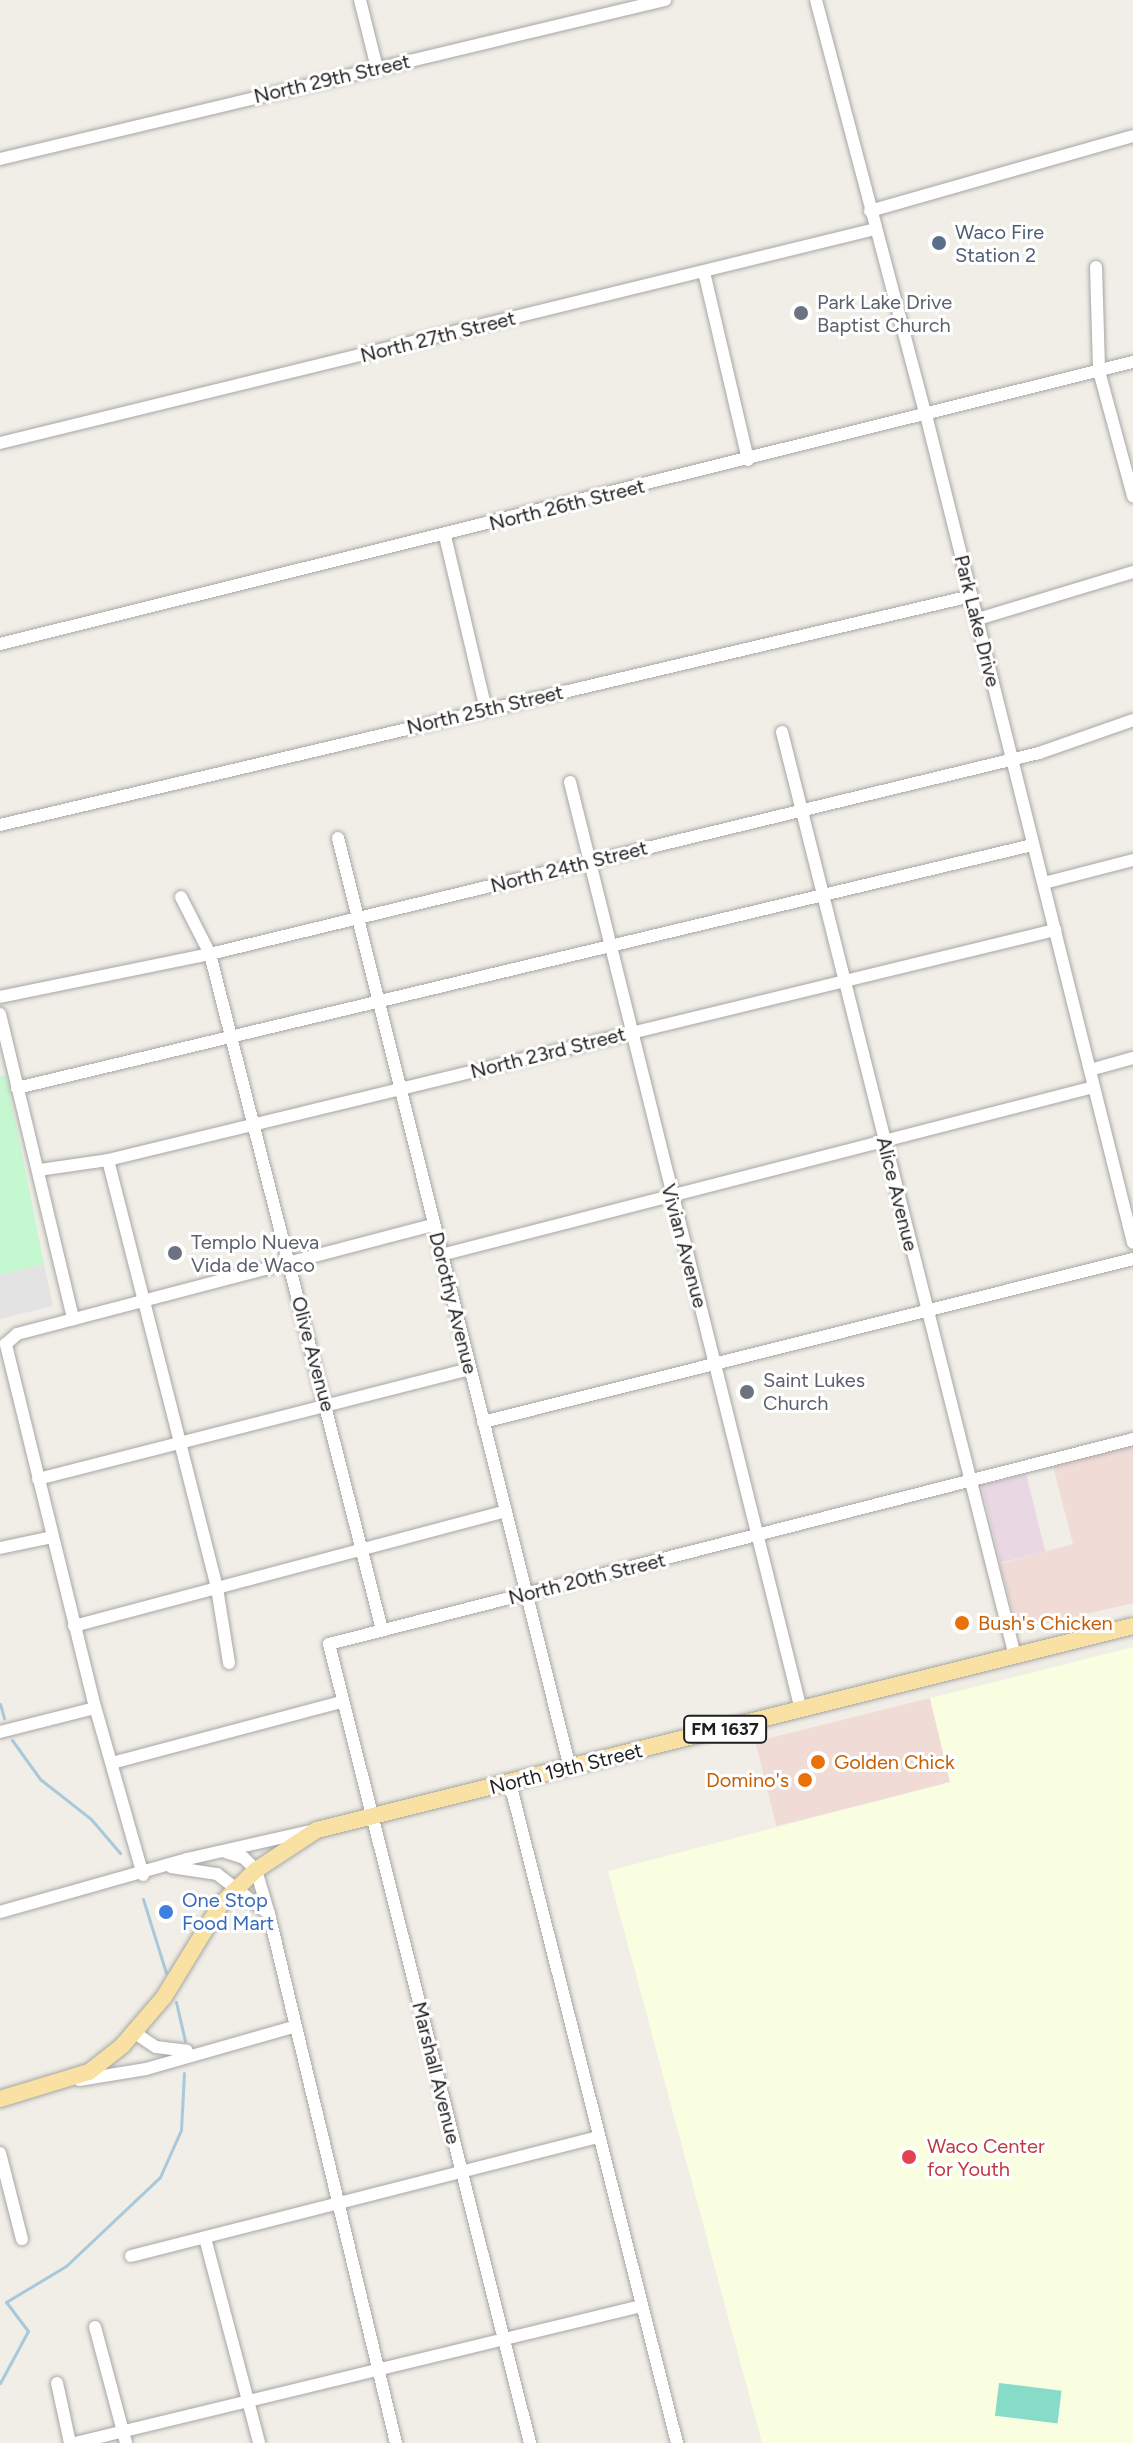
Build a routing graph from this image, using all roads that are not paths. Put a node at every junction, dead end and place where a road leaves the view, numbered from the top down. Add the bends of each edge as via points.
1 (360, 0) edge
2 (665, 0) edge
3 (816, 0) edge
4 (377, 68) junction
5 (1133, 136) edge
6 (0, 159) edge
7 (870, 211) junction
8 (875, 229) junction
9 (1096, 267) dead end
10 (704, 272) junction
11 (1133, 362) edge
12 (1099, 371) junction
13 (926, 415) junction
14 (0, 443) edge
15 (748, 460) junction
16 (1133, 496) edge
17 (445, 536) junction
18 (1133, 572) edge
19 (971, 596) junction
20 (978, 619) junction
21 (0, 644) edge
22 (486, 709) junction
23 (1133, 720) edge
24 (782, 732) dead end
25 (1010, 759) junction
26 (570, 782) dead end
27 (802, 810) junction
28 (0, 825) edge
29 (338, 838) dead end
30 (1032, 845) junction
31 (1133, 860) edge
32 (590, 861) junction
33 (1044, 883) junction
34 (822, 893) junction
35 (181, 897) dead end
36 (358, 918) junction
37 (1055, 930) junction
38 (609, 944) junction
39 (210, 954) junction
40 (844, 982) junction
41 (0, 997) edge
42 (378, 999) junction
43 (0, 1014) edge
44 (631, 1033) junction
45 (231, 1036) junction
46 (1133, 1058) edge
47 (1090, 1070) junction
48 (1094, 1087) junction
49 (17, 1088) junction
50 (400, 1089) junction
51 (253, 1125) junction
52 (884, 1141) junction
53 (108, 1160) junction
54 (39, 1170) junction
55 (671, 1195) junction
56 (1127, 1196) edge
57 (433, 1225) junction
58 (1133, 1243) edge
59 (441, 1255) junction
60 (1133, 1259) edge
61 (289, 1262) junction
62 (143, 1300) junction
63 (927, 1311) junction
64 (73, 1319) junction
65 (714, 1364) junction
66 (469, 1369) junction
67 (326, 1407) junction
68 (483, 1422) junction
69 (1133, 1439) edge
70 (180, 1444) junction
71 (38, 1479) junction
72 (968, 1481) junction
73 (506, 1511) junction
74 (757, 1536) junction
75 (52, 1537) junction
76 (0, 1548) edge
77 (363, 1550) junction
78 (217, 1588) junction
79 (527, 1594) junction
80 (74, 1626) junction
81 (1133, 1626) edge
82 (382, 1630) junction
83 (1015, 1656) junction
84 (229, 1663) dead end
85 (342, 1702) junction
86 (95, 1708) junction
87 (801, 1710) junction
88 (0, 1732) edge
89 (112, 1763) junction
90 (570, 1768) junction
91 (510, 1783) junction
92 (371, 1818) junction
93 (317, 1830) junction
94 (219, 1852) junction
95 (171, 1867) junction
96 (256, 1870) junction
97 (143, 1875) junction
98 (235, 1889) junction
99 (0, 1912) edge
100 (269, 1914) junction
101 (293, 2027) junction
102 (135, 2033) junction
103 (206, 2048) junction
104 (63, 2083) junction
105 (0, 2099) edge
106 (598, 2137) junction
107 (0, 2153) edge
108 (461, 2174) junction
109 (338, 2205) junction
110 (205, 2238) junction
111 (22, 2239) dead end
112 (131, 2256) dead end
113 (641, 2306) junction
114 (95, 2327) dead end
115 (504, 2340) junction
116 (379, 2370) junction
117 (57, 2383) dead end
118 (249, 2402) junction
119 (125, 2437) edge
120 (72, 2443) edge
121 (259, 2443) edge
122 (396, 2443) edge
123 (530, 2443) edge
124 (677, 2443) edge

1 - 4 street
2 - 4 street, North 29th Street
3 - 7 street, Park Lake Drive
4 - 6 street, North 29th Street
5 - 7 street
7 - 8 street, Park Lake Drive
8 - 10 street, North 27th Street
8 - 13 street, Park Lake Drive
9 - 12 street
10 - 14 street, North 27th Street
10 - 15 street
11 - 12 street, North 26th Street
12 - 13 street, North 26th Street
12 - 16 street
13 - 15 street, North 26th Street
13 - 19 street, Park Lake Drive
15 - 17 street, North 26th Street
17 - 21 street, North 26th Street
17 - 22 street
18 - 20 street
19 - 20 street, Park Lake Drive
19 - 22 street, North 25th Street
20 - 25 street, Park Lake Drive
22 - 28 street, North 25th Street
23 - 25 street, North 24th Street
24 - 27 street, Alice Avenue
25 - 27 street, North 24th Street
25 - 30 street, Park Lake Drive
26 - 32 street, Vivian Avenue
27 - 32 street, North 24th Street
27 - 34 street, Alice Avenue
29 - 36 street, Dorothy Avenue
30 - 33 street, Park Lake Drive
30 - 34 street
31 - 33 street
32 - 36 street, North 24th Street
32 - 38 street, Vivian Avenue
33 - 37 street, Park Lake Drive
34 - 38 street
34 - 40 street, Alice Avenue
35 - 39 street, Olive Avenue
36 - 39 street, North 24th Street
36 - 42 street, Dorothy Avenue
37 - 40 street, North 23rd Street
37 - 47 street, Park Lake Drive
38 - 42 street
38 - 44 street, Vivian Avenue
39 - 41 street, North 24th Street
39 - 45 street, Olive Avenue
40 - 44 street, North 23rd Street
40 - 52 street, Alice Avenue
42 - 45 street
42 - 50 street, Dorothy Avenue
43 - 49 street
44 - 50 street, North 23rd Street
44 - 55 street, Vivian Avenue
45 - 49 street
45 - 51 street, Olive Avenue
46 - 47 street
47 - 48 street, Park Lake Drive
48 - 52 street
48 - 56 street, Park Lake Drive
49 - 54 street
50 - 51 street, North 23rd Street
50 - 57 street, Dorothy Avenue
51 - 53 street, North 23rd Street
51 - 61 street, Olive Avenue
52 - 55 street
52 - 63 street, Alice Avenue
53 - 54 street, North 23rd Street
53 - 62 street
54 - 64 street
55 - 59 street
55 - 65 street, Vivian Avenue
56 - 58 street, Park Lake Drive
57 - 59 street, Dorothy Avenue
57 - 61 street
59 - 66 street, Dorothy Avenue
60 - 63 street
61 - 62 street
61 - 67 street, Olive Avenue
62 - 64 street
62 - 70 street
63 - 65 street
63 - 72 street, Alice Avenue
64 - 71 street via 17,1334 3,1351
65 - 68 street
65 - 74 street, Vivian Avenue
66 - 67 street
66 - 68 street, Dorothy Avenue
67 - 70 street
67 - 77 street, Olive Avenue
68 - 73 street, Dorothy Avenue
69 - 72 street, North 20th Street
70 - 71 street
70 - 78 street
71 - 75 street
72 - 74 street, North 20th Street
72 - 83 street, Alice Avenue
73 - 77 street
73 - 79 street, Dorothy Avenue
74 - 79 street, North 20th Street
74 - 87 street, Vivian Avenue
75 - 76 street
75 - 80 street
77 - 78 street
77 - 82 street, Olive Avenue
78 - 80 street
78 - 84 street
79 - 82 street, North 20th Street
79 - 90 street, Dorothy Avenue
80 - 86 street
81 - 83 main road, North 19th Street / FM 1637
82 - 85 street, North 20th Street via 329,1644
83 - 87 main road, North 19th Street / FM 1637
85 - 89 street
85 - 92 street, Marshall Avenue
86 - 88 street
86 - 89 street
87 - 90 main road, North 19th Street / FM 1637
89 - 97 street
90 - 91 main road, North 19th Street / FM 1637
91 - 92 main road, North 19th Street / FM 1637
91 - 106 street
92 - 93 main road, North 19th Street / FM 1637
92 - 108 street, Marshall Avenue
93 - 94 street, North 19th Street
93 - 96 main road, FM 1637
94 - 95 street, North 19th Street
94 - 96 street via 239,1855
95 - 97 street, North 19th Street
95 - 98 street via 206,1869
96 - 98 main road, FM 1637
96 - 100 street
97 - 99 street, North 19th Street
98 - 100 street
98 - 102 main road, FM 1637
100 - 101 street
101 - 103 street
101 - 109 street
102 - 103 street via 175,2052
102 - 104 main road, FM 1637 via 89,2072
103 - 104 street via 146,2069
104 - 105 main road, FM 1637
106 - 108 street
106 - 113 street
107 - 111 street
108 - 109 street
108 - 115 street, Marshall Avenue
109 - 110 street
109 - 116 street
110 - 112 street
110 - 118 street
113 - 115 street
113 - 124 street
114 - 119 street
115 - 116 street
115 - 123 street, Marshall Avenue
116 - 118 street
116 - 122 street
117 - 120 street
118 - 119 street
118 - 121 street
119 - 120 street

